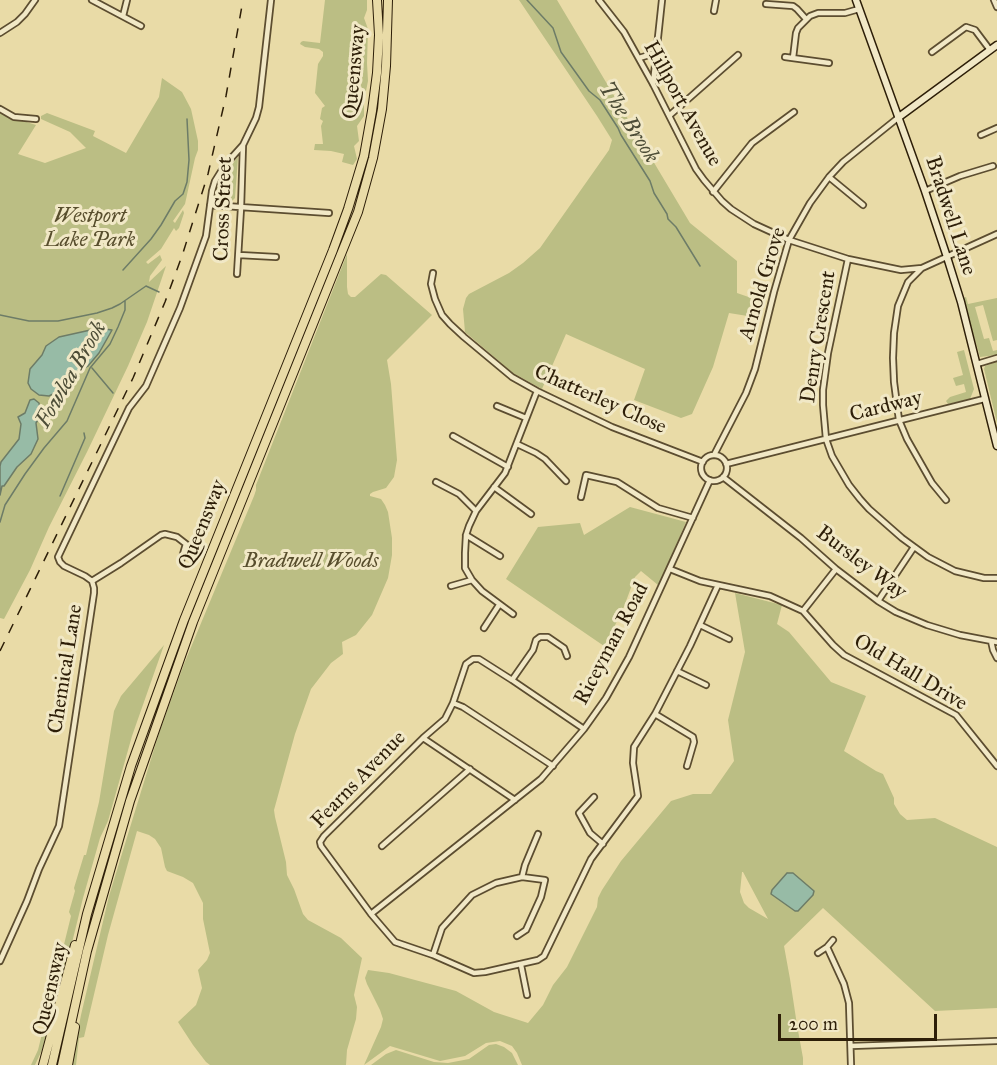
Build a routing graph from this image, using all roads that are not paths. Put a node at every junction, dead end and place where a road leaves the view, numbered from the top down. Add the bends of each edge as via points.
1 (35, 0) edge
2 (92, 0) edge
3 (127, 0) edge
4 (271, 0) edge
5 (375, 0) edge
6 (388, 0) edge
7 (599, 0) edge
8 (662, 0) edge
9 (716, 0) edge
10 (856, 0) edge
11 (994, 0) edge
12 (766, 4) dead end
13 (997, 7) edge
14 (859, 9) junction
15 (714, 11) dead end
16 (123, 16) junction
17 (806, 19) junction
18 (141, 26) dead end
19 (0, 33) edge
20 (997, 45) edge
21 (990, 50) junction
22 (932, 52) dead end
23 (656, 53) junction
24 (738, 55) dead end
25 (785, 57) dead end
26 (639, 58) junction
27 (793, 58) junction
28 (829, 63) dead end
29 (653, 84) junction
30 (0, 109) edge
31 (794, 112) dead end
32 (670, 115) junction
33 (899, 117) junction
34 (36, 119) dead end
35 (997, 128) edge
36 (981, 135) dead end
37 (243, 145) junction
38 (993, 166) dead end
39 (829, 177) junction
40 (925, 191) junction
41 (713, 192) junction
42 (210, 205) junction
43 (863, 205) dead end
44 (241, 208) junction
45 (329, 213) dead end
46 (997, 234) edge
47 (789, 240) junction
48 (239, 255) junction
49 (276, 257) dead end
50 (947, 257) junction
51 (848, 259) junction
52 (922, 268) junction
53 (902, 270) junction
54 (433, 273) dead end
55 (237, 274) dead end
56 (908, 282) junction
57 (997, 358) edge
58 (977, 364) junction
59 (537, 391) junction
60 (984, 399) junction
61 (497, 406) dead end
62 (526, 418) junction
63 (899, 420) junction
64 (464, 431) dead end
65 (995, 431) edge
66 (453, 436) dead end
67 (460, 439) junction
68 (826, 439) junction
69 (517, 444) junction
70 (997, 446) edge
71 (714, 455) junction
72 (703, 462) junction
73 (726, 464) junction
74 (508, 467) junction
75 (723, 477) junction
76 (710, 480) junction
77 (566, 481) dead end
78 (436, 482) dead end
79 (494, 487) junction
80 (581, 497) dead end
81 (946, 500) dead end
82 (476, 511) junction
83 (531, 514) dead end
84 (693, 518) junction
85 (466, 535) junction
86 (914, 547) junction
87 (500, 556) dead end
88 (181, 561) dead end
89 (670, 569) junction
90 (836, 569) junction
91 (997, 578) edge
92 (472, 580) junction
93 (92, 581) junction
94 (718, 585) junction
95 (451, 586) dead end
96 (878, 601) junction
97 (500, 605) junction
98 (803, 611) junction
99 (513, 614) dead end
100 (700, 625) junction
101 (484, 628) dead end
102 (729, 639) dead end
103 (994, 641) edge
104 (567, 657) dead end
105 (997, 658) edge
106 (677, 671) junction
107 (512, 680) junction
108 (706, 686) dead end
109 (453, 703) junction
110 (655, 714) junction
111 (584, 729) junction
112 (423, 738) junction
113 (686, 762) dead end
114 (553, 766) junction
115 (997, 766) edge
116 (470, 769) junction
117 (594, 797) dead end
118 (515, 800) junction
119 (117, 813) junction
120 (538, 834) dead end
121 (603, 844) junction
122 (382, 846) dead end
123 (522, 877) junction
124 (371, 914) junction
125 (517, 936) dead end
126 (833, 940) dead end
127 (827, 947) junction
128 (87, 951) junction
129 (818, 953) dead end
130 (433, 955) junction
131 (0, 962) edge
132 (521, 964) junction
133 (527, 996) dead end
134 (997, 1041) edge
135 (851, 1046) junction
136 (43, 1065) edge
137 (52, 1065) edge
138 (62, 1065) edge
139 (68, 1065) edge
140 (851, 1065) edge

1 - 19 street via 17,22
2 - 16 street
3 - 16 street
4 - 37 street via 259,107
5 - 119 highway, Queensway via 379,35 377,73 364,156 348,209 184,620
6 - 128 highway, Queensway via 382,109 358,212 193,622 130,801
7 - 26 street, Hillport Avenue
8 - 23 street
9 - 15 street
10 - 14 street, Bradwell Lane
11 - 13 street
12 - 17 street via 793,6
14 - 17 street via 818,13
14 - 33 street, Bradwell Lane
16 - 18 street
17 - 27 street via 796,33
20 - 21 street
21 - 22 street via 975,30 966,27
21 - 33 street
23 - 26 street
23 - 29 street
24 - 32 street
25 - 27 street
26 - 29 street, Hillport Avenue
27 - 28 street
29 - 32 street, Hillport Avenue
30 - 34 street via 14,117
31 - 41 street via 752,143
32 - 41 street, Hillport Avenue via 696,169
33 - 39 street, Arnold Grove
33 - 40 street, Bradwell Lane
35 - 36 street
37 - 42 street via 219,174
37 - 44 street, Cross Street
38 - 40 street
39 - 43 street
39 - 47 street, Arnold Grove
40 - 50 street, Bradwell Lane
41 - 47 street, Hillport Avenue via 754,224
42 - 44 street
42 - 93 street, Chemical Lane via 206,236 180,308 146,386 129,408 58,557 64,566
44 - 45 street
44 - 48 street, Cross Street
46 - 50 street, Hillport Avenue
47 - 51 street, Hillport Avenue
47 - 71 street, Arnold Grove via 755,369
48 - 49 street
48 - 55 street, Cross Street
50 - 52 street, Hillport Avenue
50 - 58 street, Bradwell Lane
51 - 53 street, Hillport Avenue
51 - 68 street, Denry Crescent via 823,390
52 - 53 street, Hillport Avenue
52 - 56 street
53 - 56 street
54 - 59 street, Chatterley Close via 431,284 442,315 512,376
56 - 63 street via 898,306 894,333
57 - 58 street
58 - 60 street, Bradwell Lane
59 - 62 street
59 - 72 street, Chatterley Close via 612,427
60 - 63 street, Cardway
60 - 65 street, Bradwell Lane
61 - 62 street
62 - 69 street
63 - 68 street, Cardway
63 - 81 street via 922,466
64 - 67 street
65 - 70 street, Bradwell Lane
66 - 67 street
67 - 74 street
68 - 73 street, Cardway
68 - 86 street, Denry Crescent via 839,470 860,499
69 - 74 street
69 - 77 street via 545,459
71 - 72 street
71 - 73 street
72 - 76 street via 703,473
73 - 75 street
74 - 79 street
75 - 76 street
75 - 90 street, Bursley Way
76 - 84 street, Riceyman Road
78 - 82 street via 459,494
79 - 82 street
79 - 83 street
80 - 84 street via 586,475 617,482 658,508
82 - 85 street
84 - 89 street, Riceyman Road
85 - 87 street
85 - 92 street via 465,568
86 - 91 street, Denry Crescent via 955,571
86 - 96 street
88 - 93 street via 186,544 165,534
89 - 94 street
89 - 111 street, Riceyman Road via 629,657
90 - 96 street, Bursley Way
90 - 98 street
92 - 95 street
92 - 97 street
93 - 131 street, Chemical Lane via 94,593 59,826
94 - 98 street via 770,596
94 - 100 street, Fearns Avenue
96 - 103 street, Bursley Way via 927,625
97 - 99 street
97 - 101 street
98 - 115 street, Old Hall Drive via 844,655 956,715
100 - 102 street
100 - 106 street, Fearns Avenue
103 - 105 street
104 - 107 street via 564,648 548,637 540,637
106 - 108 street
106 - 110 street, Fearns Avenue
107 - 109 street, Fearns Avenue via 473,659 466,664
107 - 111 street, Fearns Avenue
109 - 112 street, Fearns Avenue via 446,718
109 - 114 street
110 - 113 street via 693,737
110 - 121 street, Fearns Avenue via 634,747 638,796
111 - 114 street, Riceyman Road
112 - 116 street
112 - 124 street, Fearns Avenue via 320,842
114 - 118 street, Riceyman Road
116 - 118 street
116 - 122 street
117 - 121 street via 579,813 590,833
118 - 124 street, Riceyman Road
119 - 136 highway via 96,864
119 - 137 highway, Queensway via 87,914
120 - 123 street
121 - 132 street, Fearns Avenue via 591,860 544,956
123 - 125 street via 544,880 526,930
123 - 130 street via 496,883 472,895 441,928
124 - 130 street, Fearns Avenue via 394,942
126 - 127 street
127 - 129 street
127 - 135 street via 849,1003
128 - 138 highway, Queensway
128 - 139 highway
130 - 132 street, Fearns Avenue via 474,973
132 - 133 street
134 - 135 street
135 - 140 street

